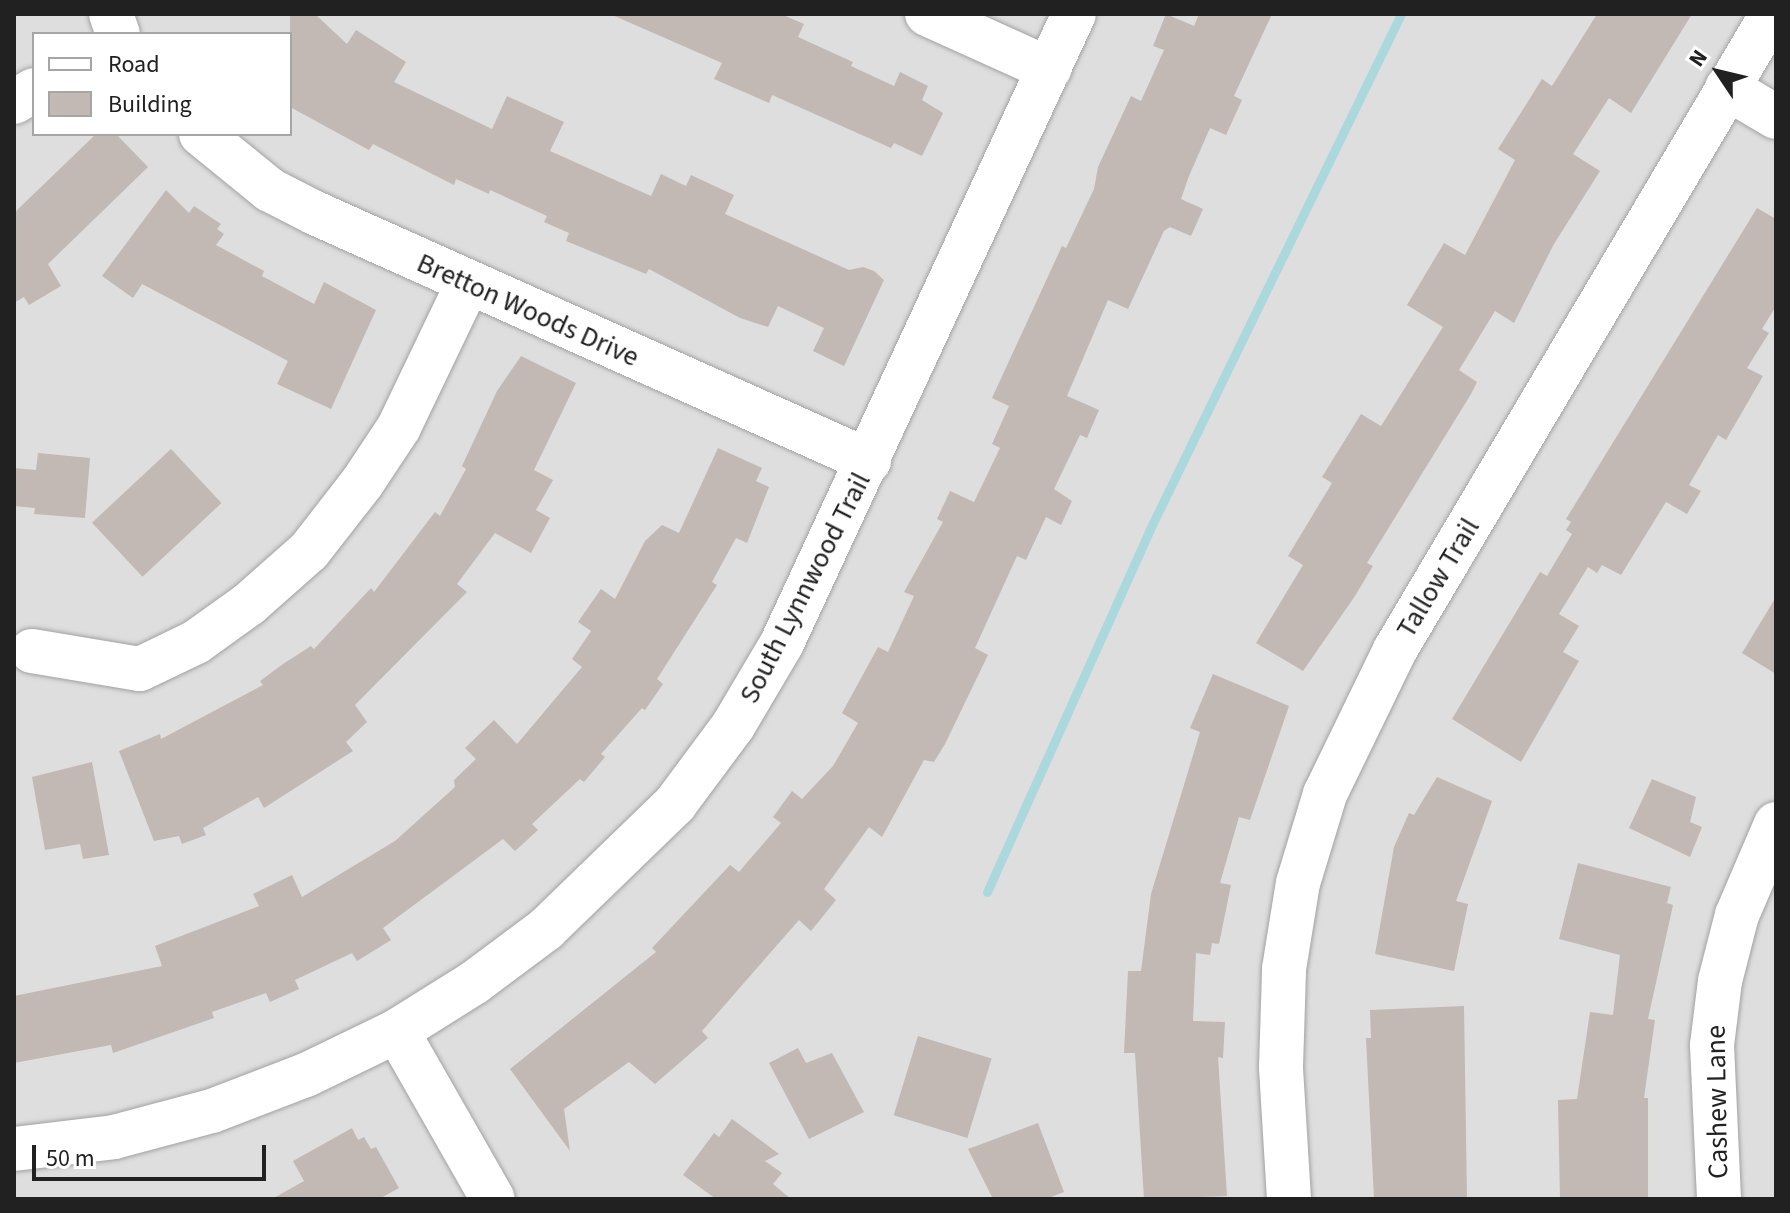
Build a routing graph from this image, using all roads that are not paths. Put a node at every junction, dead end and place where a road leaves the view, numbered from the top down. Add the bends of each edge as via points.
1 (927, 14) edge
2 (1074, 14) edge
3 (1772, 14) edge
4 (1049, 69) junction
5 (1727, 88) junction
6 (32, 91) edge
7 (14, 102) edge
8 (1776, 117) edge
9 (203, 136) edge
10 (467, 285) junction
11 (869, 461) junction
12 (32, 651) dead end
13 (1776, 824) edge
14 (397, 1031) junction
15 (14, 1149) edge
16 (493, 1199) edge
17 (1289, 1199) edge
18 (1719, 1199) edge

1 - 4 street
2 - 4 street, South Lynnwood Trail
3 - 5 street, Tallow Trail
4 - 11 street, South Lynnwood Trail
5 - 8 street
5 - 17 street, Tallow Trail via 1395,650 1325,794 1298,883 1284,969 1281,1067
6 - 7 street
9 - 10 street, Bretton Woods Drive via 270,190
10 - 11 street, Bretton Woods Drive
10 - 12 street via 399,427 362,483 309,551 249,604 196,642 140,669
11 - 14 street, South Lynnwood Trail via 782,643 733,726 675,804 546,929
13 - 18 street, Cashew Lane via 1737,915 1720,981 1712,1045
14 - 15 street, South Lynnwood Trail via 306,1075 212,1111 114,1137
14 - 16 street

